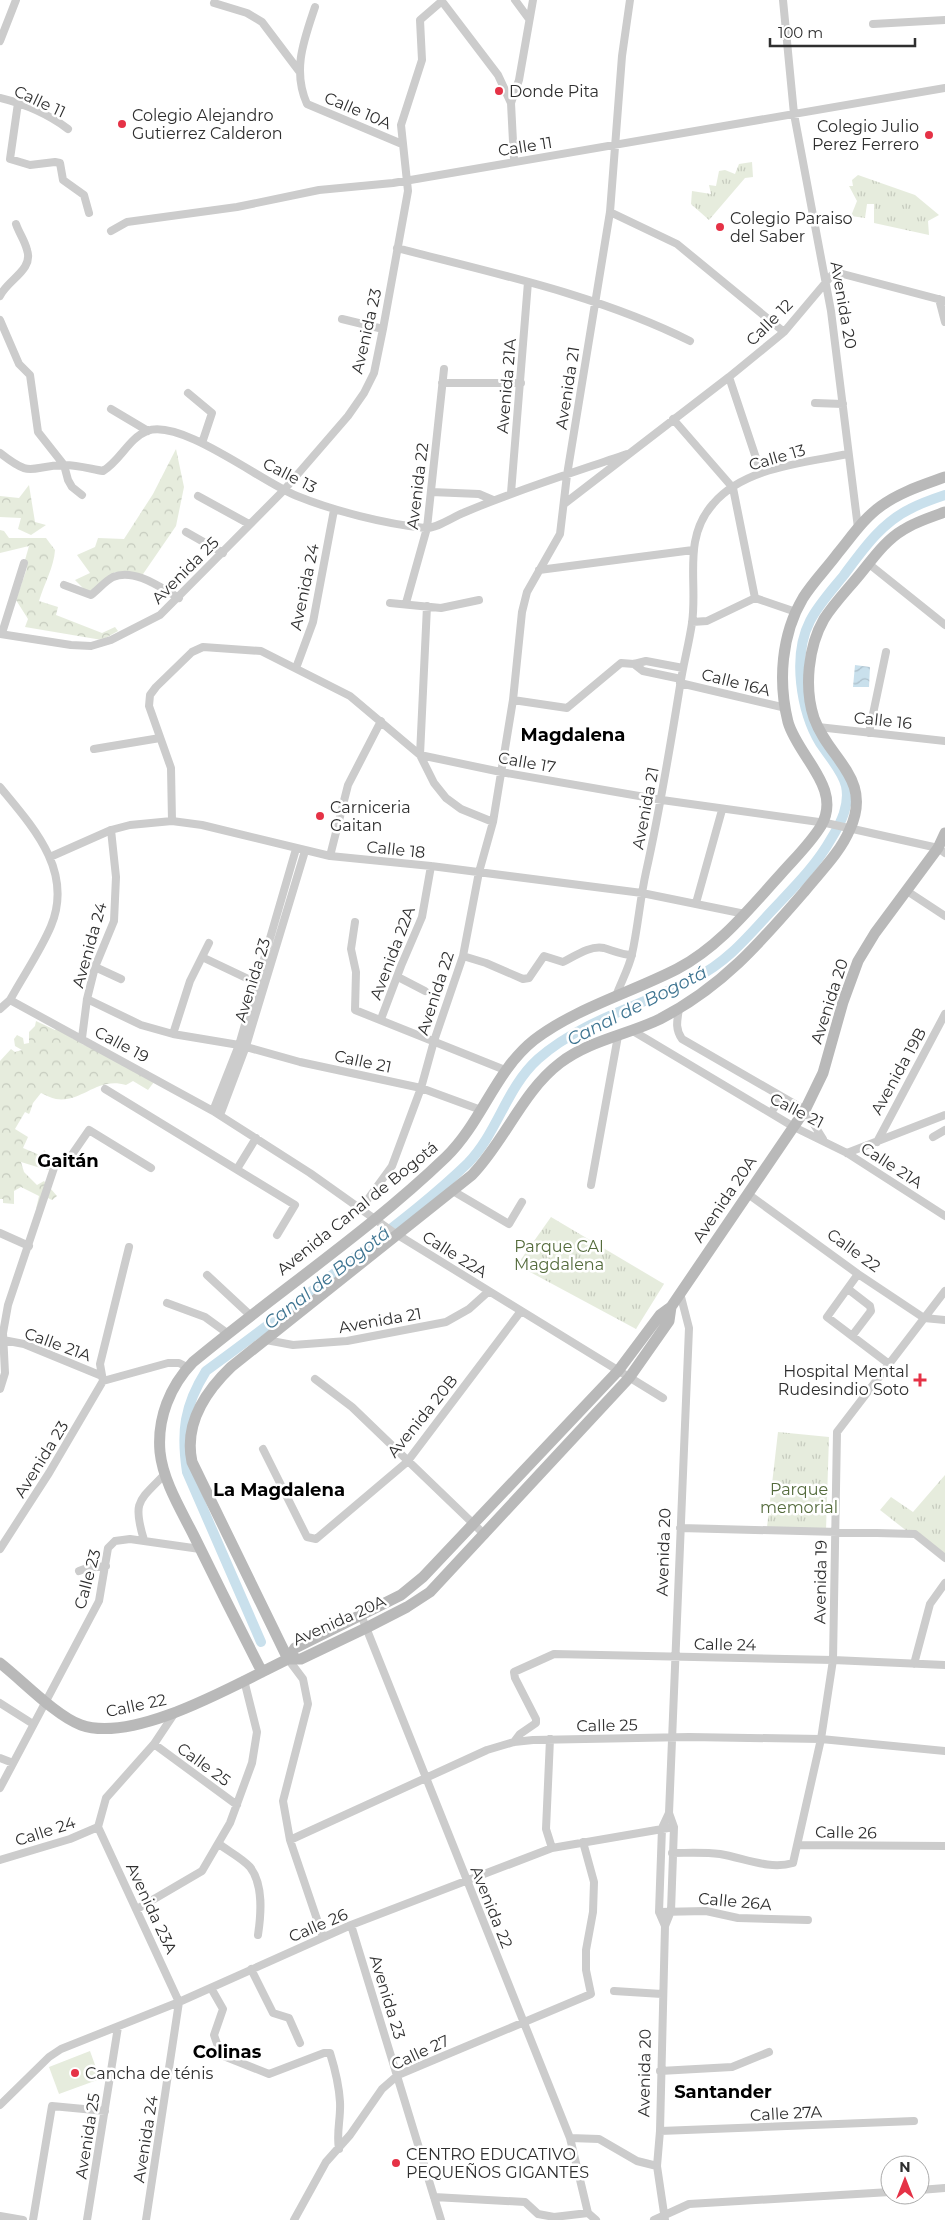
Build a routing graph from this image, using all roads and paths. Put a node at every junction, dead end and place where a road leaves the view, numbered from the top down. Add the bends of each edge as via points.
1 (16, 0) edge
2 (441, 0) edge
3 (516, 0) edge
4 (533, 0) edge
5 (630, 0) edge
6 (783, 0) edge
7 (214, 3) dead end
8 (315, 7) dead end
9 (529, 19) junction
10 (945, 20) edge
11 (873, 24) dead end
12 (0, 41) edge
13 (299, 71) junction
14 (945, 88) edge
15 (0, 98) edge
16 (18, 102) junction
17 (511, 103) junction
18 (794, 114) junction
19 (68, 130) dead end
20 (402, 144) junction
21 (616, 146) junction
22 (514, 161) junction
23 (408, 180) junction
24 (610, 212) junction
25 (88, 213) dead end
26 (16, 224) dead end
27 (111, 231) dead end
28 (397, 248) junction
29 (528, 282) junction
30 (825, 283) junction
31 (0, 296) edge
32 (942, 300) edge
33 (595, 301) junction
34 (342, 319) dead end
35 (0, 320) edge
36 (945, 322) edge
37 (383, 329) junction
38 (784, 332) junction
39 (690, 341) dead end
40 (444, 369) dead end
41 (730, 377) junction
42 (442, 383) junction
43 (521, 383) junction
44 (188, 393) dead end
45 (815, 404) dead end
46 (843, 404) junction
47 (111, 409) dead end
48 (673, 419) junction
49 (148, 430) junction
50 (202, 443) junction
51 (0, 453) edge
52 (626, 454) junction
53 (848, 454) junction
54 (64, 465) junction
55 (761, 473) junction
56 (567, 475) junction
57 (945, 477) edge
58 (732, 488) junction
59 (284, 490) junction
60 (431, 492) junction
61 (511, 493) junction
62 (82, 495) dead end
63 (198, 496) dead end
64 (493, 500) junction
65 (564, 504) junction
66 (334, 510) junction
67 (945, 512) edge
68 (249, 524) junction
69 (427, 528) junction
70 (858, 528) junction
71 (186, 532) dead end
72 (693, 550) junction
73 (223, 553) junction
74 (24, 563) dead end
75 (868, 564) junction
76 (539, 570) junction
77 (64, 585) dead end
78 (179, 598) junction
79 (755, 598) junction
80 (479, 600) dead end
81 (390, 603) dead end
82 (406, 603) junction
83 (427, 606) junction
84 (796, 612) junction
85 (692, 622) junction
86 (945, 625) edge
87 (1, 634) edge
88 (886, 652) dead end
89 (634, 664) junction
90 (296, 668) junction
91 (683, 668) junction
92 (681, 681) junction
93 (512, 700) junction
94 (786, 708) junction
95 (381, 721) junction
96 (818, 726) junction
97 (868, 733) junction
98 (160, 738) junction
99 (945, 740) edge
100 (94, 749) dead end
101 (420, 755) junction
102 (501, 772) junction
103 (0, 787) edge
104 (662, 800) junction
105 (722, 810) junction
106 (172, 821) junction
107 (494, 822) junction
108 (824, 823) junction
109 (848, 828) junction
110 (111, 830) junction
111 (945, 833) edge
112 (296, 849) junction
113 (942, 850) edge
114 (305, 851) junction
115 (330, 856) junction
116 (50, 857) junction
117 (431, 866) junction
118 (480, 872) junction
119 (907, 891) junction
120 (642, 893) junction
121 (696, 904) junction
122 (745, 914) junction
123 (945, 916) edge
124 (355, 922) dead end
125 (272, 928) junction
126 (281, 930) junction
127 (209, 943) dead end
128 (463, 956) junction
129 (632, 956) junction
130 (202, 957) junction
131 (95, 967) junction
132 (398, 977) junction
133 (121, 979) dead end
134 (260, 984) junction
135 (425, 991) dead end
136 (616, 996) junction
137 (87, 999) junction
138 (10, 1000) junction
139 (0, 1008) edge
140 (679, 1009) junction
141 (945, 1014) edge
142 (381, 1019) junction
143 (633, 1031) junction
144 (174, 1034) junction
145 (618, 1036) junction
146 (82, 1038) junction
147 (434, 1041) junction
148 (242, 1046) junction
149 (505, 1070) junction
150 (421, 1088) junction
151 (105, 1089) dead end
152 (781, 1097) junction
153 (481, 1110) junction
154 (805, 1110) junction
155 (217, 1113) junction
156 (771, 1113) junction
157 (945, 1115) edge
158 (794, 1127) junction
159 (945, 1130) edge
160 (933, 1137) dead end
161 (256, 1138) junction
162 (824, 1139) junction
163 (877, 1142) junction
164 (847, 1153) junction
165 (151, 1168) dead end
166 (237, 1170) junction
167 (591, 1185) dead end
168 (453, 1191) junction
169 (748, 1194) junction
170 (522, 1202) dead end
171 (360, 1210) junction
172 (945, 1216) edge
173 (376, 1221) junction
174 (0, 1233) edge
175 (395, 1233) junction
176 (277, 1234) dead end
177 (29, 1246) junction
178 (129, 1247) dead end
179 (858, 1274) junction
180 (207, 1275) dead end
181 (848, 1289) junction
182 (489, 1291) junction
183 (945, 1291) edge
184 (680, 1293) junction
185 (167, 1303) dead end
186 (670, 1307) junction
187 (521, 1311) junction
188 (250, 1315) junction
189 (924, 1318) junction
190 (945, 1320) edge
191 (227, 1333) junction
192 (852, 1336) junction
193 (3, 1340) junction
194 (266, 1340) junction
195 (889, 1364) junction
196 (187, 1367) junction
197 (618, 1371) junction
198 (103, 1378) junction
199 (630, 1378) junction
200 (315, 1379) dead end
201 (0, 1389) edge
202 (663, 1398) dead end
203 (263, 1449) dead end
204 (407, 1462) junction
205 (165, 1474) junction
206 (473, 1526) junction
207 (680, 1528) junction
208 (834, 1532) junction
209 (485, 1535) junction
210 (144, 1540) junction
211 (0, 1549) edge
212 (200, 1549) junction
213 (945, 1558) edge
214 (106, 1566) junction
215 (79, 1571) dead end
216 (945, 1584) edge
217 (360, 1615) junction
218 (366, 1628) junction
219 (676, 1656) junction
220 (288, 1659) junction
221 (832, 1660) junction
222 (0, 1662) edge
223 (914, 1664) junction
224 (945, 1665) edge
225 (262, 1672) junction
226 (244, 1680) junction
227 (45, 1701) junction
228 (0, 1703) edge
229 (174, 1714) junction
230 (33, 1724) junction
231 (673, 1737) junction
232 (822, 1739) junction
233 (550, 1740) junction
234 (514, 1742) junction
235 (154, 1744) junction
236 (945, 1751) edge
237 (0, 1758) edge
238 (13, 1762) junction
239 (425, 1779) junction
240 (0, 1788) edge
241 (237, 1805) junction
242 (669, 1813) junction
243 (98, 1827) junction
244 (674, 1827) junction
245 (662, 1828) junction
246 (290, 1840) junction
247 (583, 1842) junction
248 (219, 1844) junction
249 (798, 1846) junction
250 (945, 1846) edge
251 (552, 1848) junction
252 (672, 1852) junction
253 (0, 1860) edge
254 (466, 1881) junction
255 (137, 1909) junction
256 (660, 1912) junction
257 (671, 1912) junction
258 (808, 1920) dead end
259 (351, 1925) junction
260 (665, 1926) junction
261 (258, 1935) dead end
262 (323, 1937) junction
263 (251, 1969) junction
264 (211, 1988) junction
265 (614, 1991) dead end
266 (662, 1994) junction
267 (179, 2002) junction
268 (524, 2023) junction
269 (118, 2027) junction
270 (300, 2043) dead end
271 (769, 2052) dead end
272 (660, 2071) junction
273 (398, 2075) junction
274 (0, 2105) edge
275 (105, 2112) junction
276 (914, 2121) dead end
277 (660, 2131) junction
278 (570, 2138) junction
279 (338, 2149) junction
280 (657, 2166) junction
281 (945, 2188) edge
282 (930, 2189) edge
283 (880, 2193) edge
284 (434, 2197) junction
285 (588, 2213) junction
286 (0, 2216) edge
287 (665, 2219) edge
288 (23, 2220) edge
289 (33, 2220) edge
290 (87, 2220) edge
291 (146, 2220) edge
292 (294, 2220) edge
293 (441, 2220) edge
294 (596, 2220) edge
295 (654, 2220) edge

1 - 12 street
2 - 17 street via 498,75
2 - 20 street via 420,20 422,60 403,113
3 - 9 street
4 - 9 street
5 - 21 street, Avenida 21 via 622,56
6 - 18 street, Avenida 20
7 - 13 street via 248,13 262,22
8 - 13 street via 300,52
9 - 17 street via 519,80
10 - 11 street
13 - 20 street, Calle 10A via 301,90 307,104
14 - 18 street, Calle 11
15 - 16 street, Calle 11
16 - 19 street, Calle 11 via 53,118
16 - 25 street via 10,159 30,165 60,163 64,180 84,195
17 - 22 street
18 - 21 street, Calle 11
18 - 30 street, Avenida 20
20 - 23 street
21 - 22 street, Calle 11
21 - 24 street, Avenida 21
22 - 23 street, Calle 11
23 - 27 street, Calle 11 via 319,190 237,207 127,222
23 - 28 street, Avenida 23
24 - 33 street, Avenida 21
24 - 38 street via 677,244
26 - 31 street via 28,250 28,259 25,268
28 - 29 street
28 - 37 street, Avenida 23
29 - 33 street
29 - 43 street, Avenida 21A
30 - 32 street, Calle 12 via 832,274 839,273
30 - 38 street, Calle 12
30 - 46 street, Avenida 20
32 - 36 street
33 - 39 street via 651,321
33 - 56 street, Avenida 21
34 - 37 street
35 - 54 street via 19,364 30,375 38,432
37 - 59 street, Avenida 23 via 374,373 364,393
38 - 41 street, Calle 12
40 - 42 street, Avenida 22
41 - 48 street, Calle 12
41 - 55 street
42 - 43 street
42 - 60 street, Avenida 22
43 - 61 street, Avenida 21A
44 - 50 street via 212,413
45 - 46 street
46 - 53 street, Avenida 20
47 - 49 street
48 - 52 street, Calle 12
48 - 58 street
49 - 50 street, Calle 13 via 165,429
49 - 54 street via 103,472
50 - 59 street, Calle 13
51 - 54 street via 19,467 30,470
52 - 56 street, Calle 12
52 - 65 street, Calle 12
53 - 55 street, Calle 13
53 - 70 street, Avenida 20
54 - 62 street via 68,480
55 - 58 street, Calle 13
56 - 61 street, Calle 12
56 - 65 street, Avenida 21
57 - 70 main road, Avenida Canal de Bogotá via 894,498 872,513
58 - 72 street, Calle 13 via 714,502 702,518
58 - 79 street
59 - 66 street, Calle 13
59 - 68 street, Avenida 25
60 - 64 street via 479,494
60 - 69 street, Avenida 22
61 - 64 street, Calle 12
63 - 68 street
64 - 69 street, Calle 12
65 - 76 street, Avenida 21 via 560,534
66 - 69 street, Calle 13
66 - 90 street, Avenida 24 via 312,622
67 - 75 main road via 903,529
68 - 73 street, Avenida 25
69 - 82 street, Avenida 22
70 - 84 main road, Avenida Canal de Bogotá via 809,590
71 - 73 street
72 - 76 street
72 - 85 street, Avenida 21
73 - 78 street, Avenida 25
74 - 87 street
75 - 86 street
75 - 96 main road via 830,611 817,636 810,662 809,687
76 - 93 street, Avenida 21 via 527,592 522,612
77 - 78 street via 91,595 111,578 121,575 144,578
78 - 87 street, Avenida 25 via 160,615 111,640 91,646
79 - 84 street
79 - 85 street via 707,621
80 - 83 street via 441,608
81 - 82 street
82 - 83 street
83 - 101 street
84 - 94 main road, Avenida Canal de Bogotá via 783,666
85 - 91 street, Avenida 21
88 - 97 street
89 - 91 street via 646,661
89 - 92 street, Calle 16A via 643,671
89 - 93 street via 621,663 567,708
90 - 95 street, Calle 17 via 350,696
90 - 98 street, Calle 17 via 262,651 203,647 192,652 150,695 149,706
91 - 92 street, Avenida 21
92 - 94 street, Calle 16A
92 - 104 street, Avenida 21
93 - 102 street, Avenida 21
94 - 108 main road, Avenida Canal de Bogotá via 795,740 827,794
95 - 101 street, Calle 17
95 - 115 street via 348,785
96 - 97 street, Calle 16
96 - 109 main road via 854,782 857,803
97 - 99 street, Calle 16
98 - 100 street
98 - 106 street via 171,768
101 - 102 street, Calle 17
101 - 107 street via 434,783 446,798 461,809
102 - 104 street, Calle 17
102 - 107 street, Avenida 22
103 - 116 street via 34,828
104 - 105 street, Calle 17
104 - 120 street, Avenida 21
105 - 108 street, Calle 17
105 - 121 street
106 - 110 street, Calle 18
106 - 112 street, Calle 18 via 202,825
107 - 118 street, Avenida 22
108 - 109 street, Calle 17
108 - 122 main road, Avenida Canal de Bogotá
109 - 113 street, Calle 17
109 - 140 main road via 833,857 758,946 712,987
110 - 116 street, Calle 18
110 - 131 street, Avenida 24 via 116,877 114,921
111 - 113 main road, Avenida 20
112 - 114 street, Calle 18
112 - 125 street, Avenida 23
113 - 119 main road, Avenida 20
114 - 115 street, Calle 18
114 - 126 street, Avenida 23
115 - 117 street, Calle 18
116 - 138 street via 58,882 57,906 51,926
117 - 118 street, Calle 18
117 - 132 street, Avenida 22A via 422,918
118 - 120 street, Calle 18
118 - 128 street, Avenida 22
119 - 123 street
119 - 154 main road, Avenida 20 via 858,961 823,1073
120 - 121 street, Calle 18
120 - 129 street, Avenida 21
121 - 122 street, Calle 18
122 - 136 main road, Avenida Canal de Bogotá via 701,955
124 - 142 street via 351,949 356,972 355,1010
125 - 126 street
125 - 134 street, Avenida 23
126 - 134 street, Avenida 23
127 - 130 street
128 - 129 street via 523,980 529,978 544,956 563,962 588,949 602,948
128 - 147 street, Avenida 22
129 - 136 street, Avenida 21
130 - 134 street
130 - 144 street via 190,981
131 - 133 street
131 - 137 street, Avenida 24
132 - 135 street
132 - 142 street, Avenida 22A
134 - 148 street, Avenida 23
136 - 149 main road, Avenida Canal de Bogotá via 545,1032
137 - 144 street, Calle 21 via 141,1025
137 - 146 street, Avenida 24
138 - 139 street
138 - 146 street, Calle 19
140 - 143 main road
140 - 152 street, Calle 21 via 676,1023 682,1039
141 - 163 street, Avenida 19B
142 - 147 street
143 - 145 main road
143 - 156 street, Calle 21
144 - 148 street, Calle 21
145 - 167 street
145 - 168 main road via 582,1048 549,1072 535,1087 481,1166
146 - 155 street, Calle 19
147 - 149 street
147 - 150 street, Avenida 22
148 - 150 street, Calle 21
148 - 155 street, Avenida 23
149 - 153 main road, Avenida Canal de Bogotá
150 - 153 street, Calle 21
150 - 171 street, Avenida 22 via 392,1166
151 - 166 street
152 - 154 street, Calle 21
152 - 156 street
153 - 173 main road, Avenida Canal de Bogotá via 448,1155
154 - 158 main road, Avenida 20A
154 - 162 street, Calle 21
155 - 161 street, Calle 22A
156 - 158 street, Calle 21
157 - 163 street
158 - 162 street, Calle 21
158 - 169 main road, Avenida 20A
159 - 160 street
161 - 166 street
161 - 171 street, Calle 22A
162 - 164 street, Calle 21A
163 - 164 street
164 - 172 street, Calle 21A
165 - 177 street via 89,1130 70,1156 55,1165
166 - 176 street via 295,1205
168 - 170 street via 509,1224
168 - 175 main road
169 - 179 street, Calle 22
169 - 184 main road, Avenida 20A
171 - 173 street, Calle 22A
173 - 175 street, Calle 22A
173 - 188 main road, Avenida Canal de Bogotá
174 - 177 street
175 - 182 street, Calle 22A
175 - 194 main road
177 - 193 street via 8,1305
178 - 198 street, Avenida 23 via 100,1364
179 - 181 street
179 - 189 street, Calle 22
180 - 188 street
181 - 192 street via 870,1306 871,1311
181 - 192 street via 827,1317
182 - 187 street, Calle 22A
182 - 194 street, Avenida 21 via 469,1309 446,1322 347,1342 293,1345
183 - 189 street, Avenida 19
184 - 186 main road, Avenida 20A
184 - 207 street, Avenida 20 via 689,1328
185 - 191 street via 205,1317
186 - 197 main road, Avenida 20A via 660,1315
186 - 199 main road, Avenida 20A via 669,1321
187 - 197 street, Calle 22A
187 - 204 street, Avenida 20B
188 - 191 main road, Avenida Canal de Bogotá
189 - 190 street, Calle 22
189 - 195 street, Avenida 19
191 - 196 main road, Avenida Canal de Bogotá
192 - 195 street
193 - 198 street, Calle 21A via 24,1344
193 - 201 street via 5,1373
194 - 220 main road via 224,1374 204,1400 193,1424 190,1450 194,1468
195 - 208 street, Avenida 19 via 837,1432
196 - 198 street via 168,1363
196 - 205 main road, Avenida Canal de Bogotá via 173,1389 162,1420 160,1451
197 - 199 street, Calle 22A
197 - 206 main road, Avenida 20A
198 - 211 street, Avenida 23
199 - 202 street, Calle 22A
199 - 209 main road, Avenida 20A
200 - 204 street via 352,1406
203 - 204 street, Avenida 20B via 307,1537 316,1539
204 - 206 street
205 - 210 street via 138,1505
205 - 212 main road, Avenida Canal de Bogotá
206 - 209 street
206 - 217 main road, Avenida 20A via 401,1595
207 - 208 street
207 - 219 street, Avenida 20
208 - 213 street via 915,1534
208 - 221 street, Avenida 19
209 - 218 main road, Avenida 20A via 430,1592
210 - 212 street, Calle 23
210 - 214 street, Calle 23 via 115,1541 108,1548
212 - 225 main road, Avenida Canal de Bogotá
214 - 215 street
214 - 227 street, Calle 23 via 99,1601
216 - 223 street via 930,1604
217 - 218 street, Avenida 22
217 - 220 main road, Avenida 20A via 295,1648
218 - 220 main road, Avenida 20A via 301,1659
218 - 239 street, Avenida 22
219 - 221 street, Calle 24
219 - 231 street, Avenida 20
219 - 234 street, Calle 24 via 554,1654 517,1669 515,1678 536,1723
220 - 225 main road, Calle 22
220 - 246 street via 303,1679 308,1704 283,1801
221 - 223 street, Calle 24
221 - 232 street, Avenida 19
222 - 227 main road, Calle 22
223 - 224 street, Calle 24
225 - 226 main road, Calle 22
226 - 229 main road, Calle 22
226 - 241 street via 257,1732 252,1763
227 - 229 main road, Calle 22 via 80,1724 97,1729
227 - 230 street
228 - 230 street
229 - 235 street
230 - 238 street
231 - 232 street, Calle 25
231 - 233 street, Calle 25
231 - 242 street, Avenida 20
232 - 236 street, Calle 25
232 - 249 street, Avenida 19
233 - 234 street, Calle 25
233 - 251 street via 546,1828
234 - 239 street, Calle 25 via 487,1750
235 - 241 street, Calle 25
235 - 243 street via 106,1798
237 - 238 street
238 - 240 street
239 - 246 street, Calle 25
239 - 254 street, Avenida 22
241 - 248 street
242 - 244 street, Avenida 20
242 - 245 street, Avenida 20
243 - 253 street, Calle 24
243 - 255 street, Avenida 23A
244 - 245 street, Calle 26
244 - 252 street, Avenida 20
245 - 247 street, Calle 26
245 - 256 street, Avenida 20
246 - 262 street
247 - 251 street, Calle 26
247 - 268 street, Calle 27 via 594,1882 586,1950 591,1994
248 - 255 street via 202,1871
248 - 261 street via 250,1867 258,1884 261,1916
249 - 250 street, Calle 26
249 - 252 street, Calle 26 via 793,1863 786,1865 756,1864 719,1854
251 - 254 street, Calle 26
252 - 257 street, Avenida 20
254 - 259 street, Calle 26
254 - 268 street, Avenida 22
255 - 267 street, Avenida 23A
256 - 257 street, Calle 26A
256 - 260 street, Avenida 20
257 - 258 street, Calle 26A
257 - 260 street, Avenida 20
259 - 262 street, Calle 26
259 - 273 street, Avenida 23
260 - 266 street, Avenida 20
262 - 263 street, Calle 26
263 - 264 street, Calle 26
263 - 270 street via 273,2013 289,2018
264 - 267 street, Calle 26
264 - 279 street via 223,2009 214,2035 221,2055 270,2074 330,2053 338,2080
265 - 266 street
266 - 272 street, Avenida 20
267 - 269 street, Calle 26
267 - 291 street, Avenida 24
268 - 273 street, Calle 27
268 - 278 street, Avenida 22
269 - 274 street, Calle 26 via 48,2057
269 - 275 street, Avenida 25
271 - 272 street via 732,2067
272 - 277 street, Avenida 20
273 - 279 street, Calle 27 via 382,2089
273 - 284 street, Avenida 23
275 - 289 street via 52,2106
275 - 290 street, Avenida 25
276 - 277 street, Calle 27A
277 - 280 street, Avenida 20
278 - 280 street via 599,2139 637,2161
278 - 285 street, Avenida 22
279 - 292 street, Calle 27 via 326,2162
280 - 287 street, Avenida 20
281 - 282 street
283 - 287 street via 689,2204
284 - 285 street via 525,2202 538,2214 554,2217
284 - 293 street, Avenida 23
285 - 294 street
286 - 288 street
287 - 295 street

